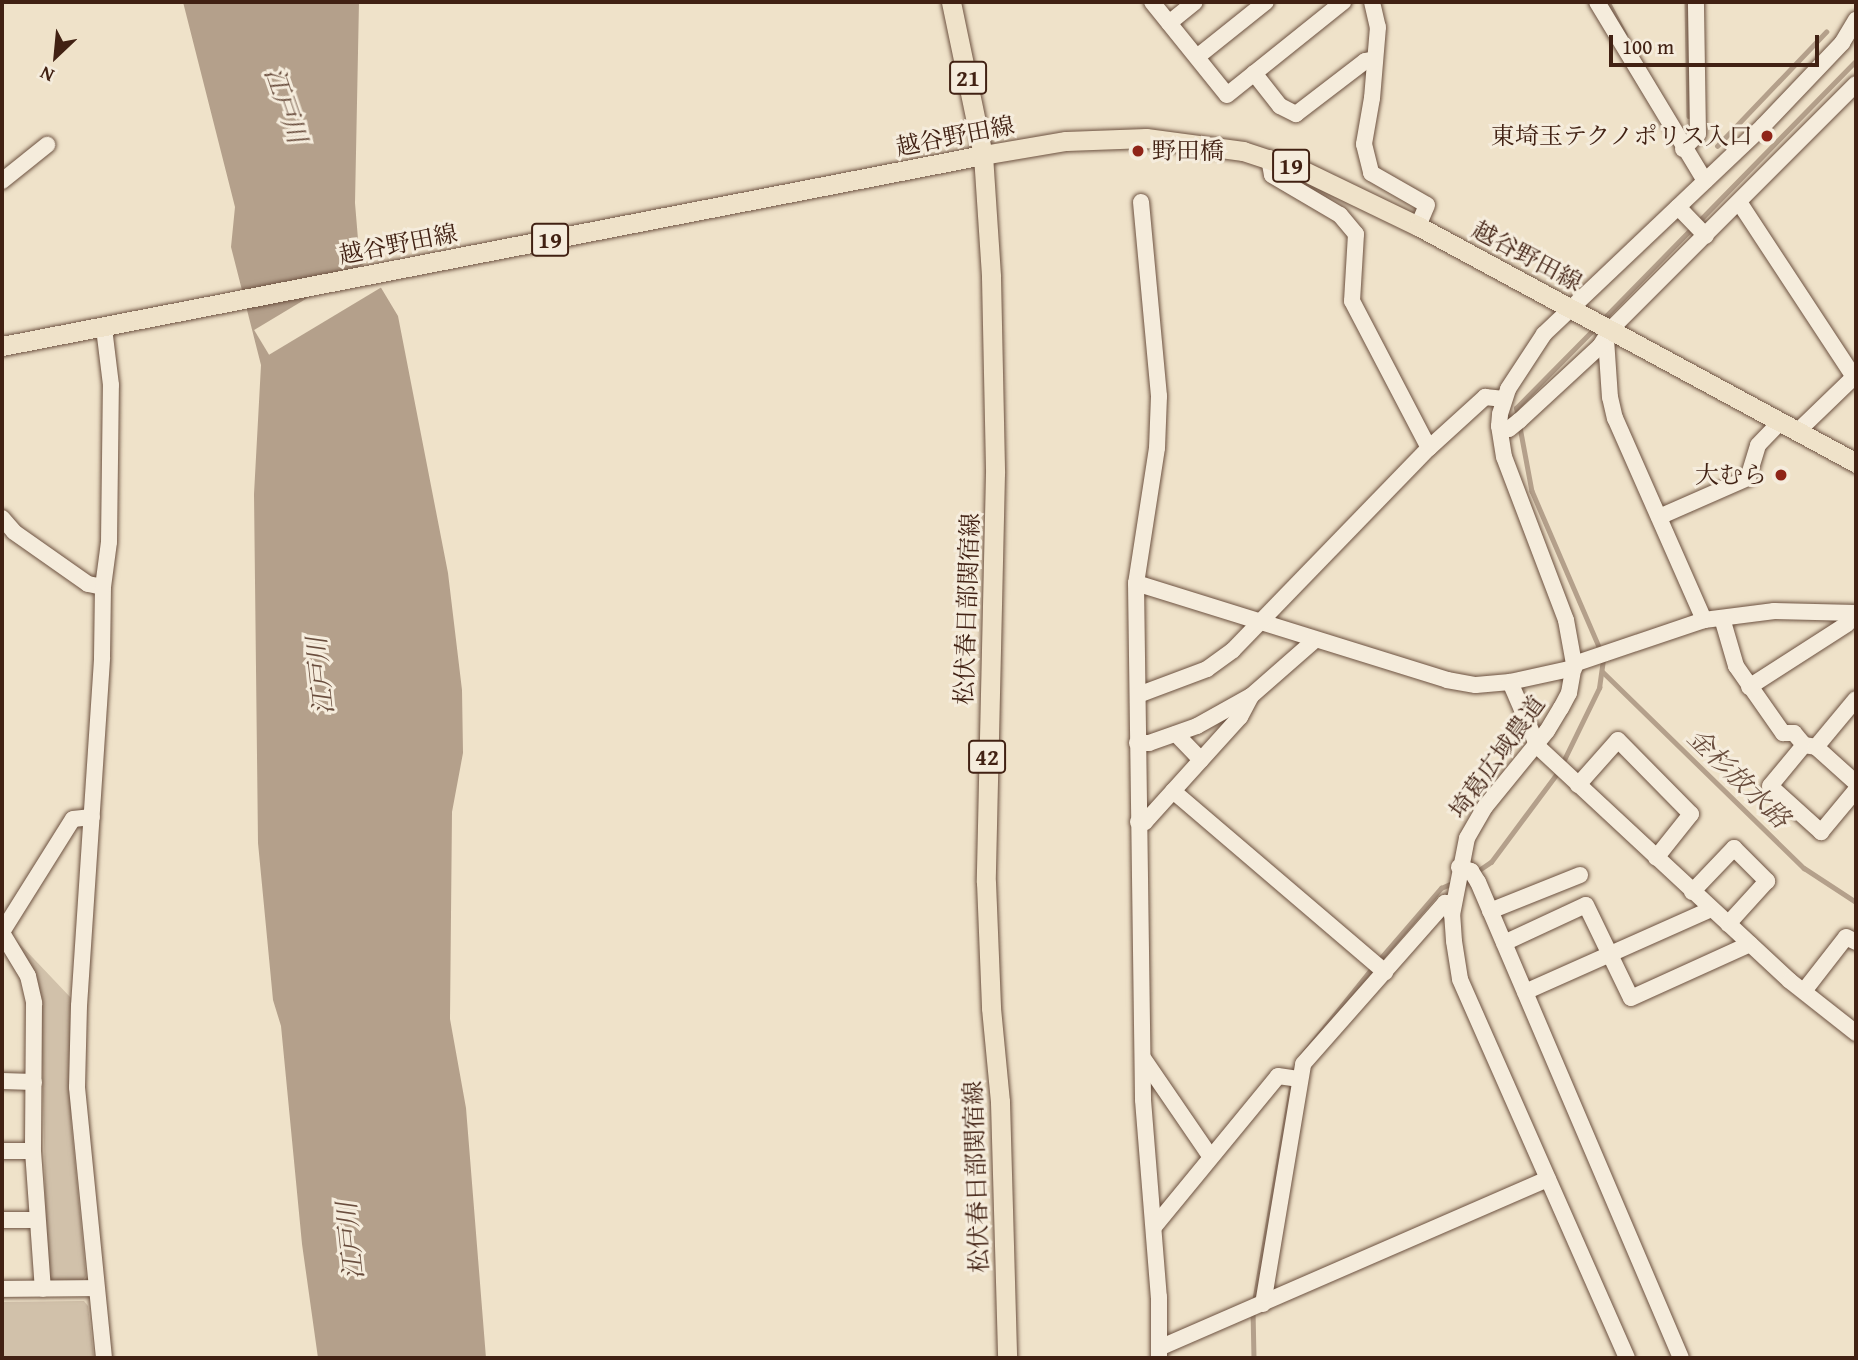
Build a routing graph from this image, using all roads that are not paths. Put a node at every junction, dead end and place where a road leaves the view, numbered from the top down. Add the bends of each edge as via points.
1 (951, 2) edge
2 (1152, 2) edge
3 (1195, 2) edge
4 (1266, 2) edge
5 (1343, 2) edge
6 (1372, 2) edge
7 (1597, 2) edge
8 (1696, 2) edge
9 (1856, 20) edge
10 (1169, 23) junction
11 (1197, 57) junction
12 (1376, 59) junction
13 (1254, 74) junction
14 (1856, 84) edge
15 (47, 145) dead end
16 (1683, 149) junction
17 (974, 157) junction
18 (1269, 158) junction
19 (2, 181) edge
20 (1705, 181) junction
21 (1141, 202) dead end
22 (1739, 202) junction
23 (1683, 211) junction
24 (1418, 226) junction
25 (1703, 232) junction
26 (1569, 307) junction
27 (104, 328) junction
28 (1609, 334) junction
29 (2, 346) edge
30 (1855, 376) edge
31 (1504, 400) junction
32 (1780, 422) junction
33 (1499, 426) junction
34 (1798, 431) junction
35 (1429, 448) junction
36 (1856, 463) edge
37 (1659, 517) junction
38 (2, 518) edge
39 (1136, 583) junction
40 (103, 587) junction
41 (1722, 618) junction
42 (1704, 620) junction
43 (1850, 621) edge
44 (1262, 623) junction
45 (1315, 640) junction
46 (1574, 666) junction
47 (1510, 682) junction
48 (1749, 687) junction
49 (1138, 695) junction
50 (1251, 696) junction
51 (1856, 699) edge
52 (1176, 734) junction
53 (1138, 743) junction
54 (1536, 743) junction
55 (1810, 746) junction
56 (1201, 760) junction
57 (1856, 783) edge
58 (1578, 785) junction
59 (1172, 791) junction
60 (92, 817) junction
61 (1138, 822) junction
62 (1656, 858) junction
63 (1469, 873) junction
64 (1580, 875) dead end
65 (1692, 892) junction
66 (1453, 903) junction
67 (1711, 909) junction
68 (1490, 911) junction
69 (1728, 924) junction
70 (2, 933) edge
71 (1856, 942) edge
72 (1504, 943) junction
73 (1750, 944) junction
74 (1610, 954) junction
75 (1379, 967) junction
76 (1804, 991) junction
77 (1525, 992) junction
78 (1856, 1033) edge
79 (1143, 1058) junction
80 (1294, 1078) junction
81 (2, 1082) edge
82 (34, 1082) junction
83 (2, 1151) edge
84 (33, 1151) junction
85 (1210, 1156) junction
86 (1548, 1179) junction
87 (2, 1220) edge
88 (37, 1220) junction
89 (1154, 1227) junction
90 (2, 1289) edge
91 (43, 1289) junction
92 (96, 1289) junction
93 (1262, 1305) junction
94 (1159, 1353) edge
95 (104, 1358) edge
96 (1007, 1358) edge
97 (1627, 1358) edge
98 (1681, 1358) edge

1 - 17 main road, 21
2 - 10 street
3 - 10 street
4 - 11 street
5 - 13 street
6 - 12 street via 1378,27
7 - 16 street
8 - 16 street via 1698,134
9 - 20 street, 埼葛広域農道 via 1821,67
10 - 11 street
11 - 13 street via 1227,95
12 - 13 street via 1365,61 1296,114 1280,106
12 - 24 street via 1364,145 1371,173 1427,205
14 - 22 street
15 - 19 street
16 - 20 street
17 - 18 main road, 越谷野田線 / 19 via 1066,141 1133,138 1198,143
17 - 27 main road, 越谷野田線 / 19
17 - 96 main road, 松伏春日部関宿線 / 42 via 991,277 995,472 986,882 1000,1102
18 - 24 main road, 越谷野田線 / 19
18 - 35 street via 1272,175 1340,215 1356,234 1352,301
20 - 23 street, 埼葛広域農道
21 - 39 street via 1159,396 1157,448
22 - 25 street
22 - 30 street
23 - 25 street
23 - 26 street, 埼葛広域農道
24 - 26 main road, 越谷野田線 / 19
25 - 28 street
26 - 28 main road, 越谷野田線 / 19
26 - 31 street, 埼葛広域農道 via 1525,360
27 - 29 main road, 越谷野田線 / 19
27 - 40 street via 111,385 109,542
28 - 32 main road, 越谷野田線 / 19
28 - 33 street via 1519,421 1509,429
28 - 37 street via 1615,418
30 - 34 street
31 - 33 street, 埼葛広域農道
31 - 35 street via 1485,397
32 - 34 main road, 越谷野田線 / 19
32 - 37 street via 1758,445 1748,478
33 - 46 street, 埼葛広域農道 via 1504,457 1566,621
34 - 36 main road, 越谷野田線 / 19
35 - 44 street
37 - 42 street
38 - 40 street via 14,532 88,584
39 - 44 street
39 - 49 street
40 - 60 street
41 - 42 street
41 - 43 street via 1774,611
41 - 48 street via 1736,666
42 - 46 street
43 - 48 street
44 - 45 street
44 - 49 street via 1207,669
45 - 47 street via 1447,680 1476,685
45 - 50 street
46 - 47 street
46 - 54 street, 埼葛広域農道 via 1569,693
47 - 54 street
48 - 55 street via 1783,733 1794,733
49 - 53 street
50 - 52 street
50 - 56 street via 1240,717
51 - 55 street
52 - 53 street
52 - 56 street
53 - 61 street
54 - 58 street
54 - 63 street, 埼葛広域農道 via 1485,807 1467,838
55 - 57 street
55 - 57 street via 1770,786 1821,832
56 - 59 street
58 - 62 street
58 - 62 street via 1618,740 1691,814
59 - 61 street via 1145,822
59 - 75 street
60 - 70 street via 73,818
60 - 92 street via 77,1087
61 - 79 street
62 - 65 street
63 - 66 street, 埼葛広域農道
63 - 68 street
64 - 68 street
65 - 67 street
65 - 69 street via 1734,848 1767,881
66 - 75 street via 1444,903
66 - 86 street, 埼葛広域農道 via 1460,979
67 - 69 street
67 - 74 street
68 - 72 street
69 - 73 street
70 - 82 street via 28,976 34,1003
71 - 76 street via 1846,936
72 - 74 street via 1586,905
72 - 77 street
73 - 74 street via 1631,998
73 - 76 street
74 - 77 street
75 - 80 street
76 - 78 street
77 - 98 street
79 - 85 street
79 - 89 street via 1146,1161
80 - 85 street via 1278,1076
80 - 93 street
81 - 82 street
82 - 84 street
83 - 84 street
84 - 88 street
85 - 89 street
86 - 93 street
86 - 97 street, 埼葛広域農道
87 - 88 street
88 - 91 street
89 - 94 street
90 - 91 street
91 - 92 street
92 - 95 street
93 - 94 street

